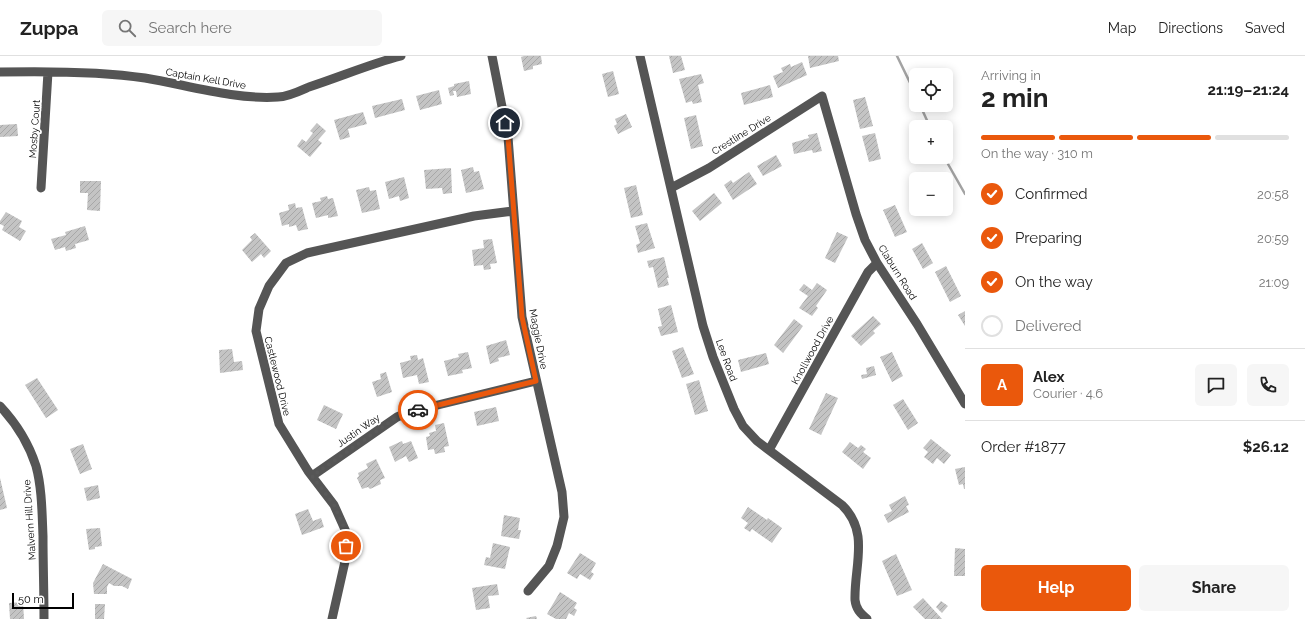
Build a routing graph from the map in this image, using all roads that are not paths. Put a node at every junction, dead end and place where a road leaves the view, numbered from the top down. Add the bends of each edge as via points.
1 (401, 56) edge
2 (492, 56) edge
3 (640, 56) edge
4 (0, 72) edge
5 (48, 72) junction
6 (822, 96) joint
7 (41, 188) dead end
8 (671, 188) junction
9 (513, 211) junction
10 (877, 263) junction
11 (536, 381) junction
12 (965, 404) edge
13 (0, 406) edge
14 (769, 450) junction
15 (312, 476) junction
16 (528, 591) dead end
17 (44, 619) edge
18 (332, 619) edge
19 (866, 619) edge

1 - 5 street, Captain Kell Drive via 279,97 255,97 104,73
2 - 9 street, Maggie Drive via 508,137
3 - 8 street, Lee Road
4 - 5 street, Captain Kell Drive
5 - 7 street, Mosby Court
6 - 8 street, Crestline Drive via 709,168
6 - 10 street, Claburn Road via 856,214
8 - 14 street, Lee Road via 703,326 713,357 743,426
9 - 11 street, Maggie Drive via 522,317
9 - 15 street, Castlewood Drive via 474,216 307,253 286,263 269,286 259,309 256,331 279,424
10 - 12 street, Claburn Road via 918,324
10 - 14 street, Knollwood Drive via 868,272
11 - 15 street, Justin Way via 397,417
11 - 16 street, Maggie Drive via 562,492 564,518 549,566
13 - 17 street, Malvern Hill Drive via 12,420 30,452 40,484
14 - 19 street, Lee Road via 842,504 852,517 859,537 855,600 860,613
15 - 18 street, Castlewood Drive via 334,505 347,534 346,558

